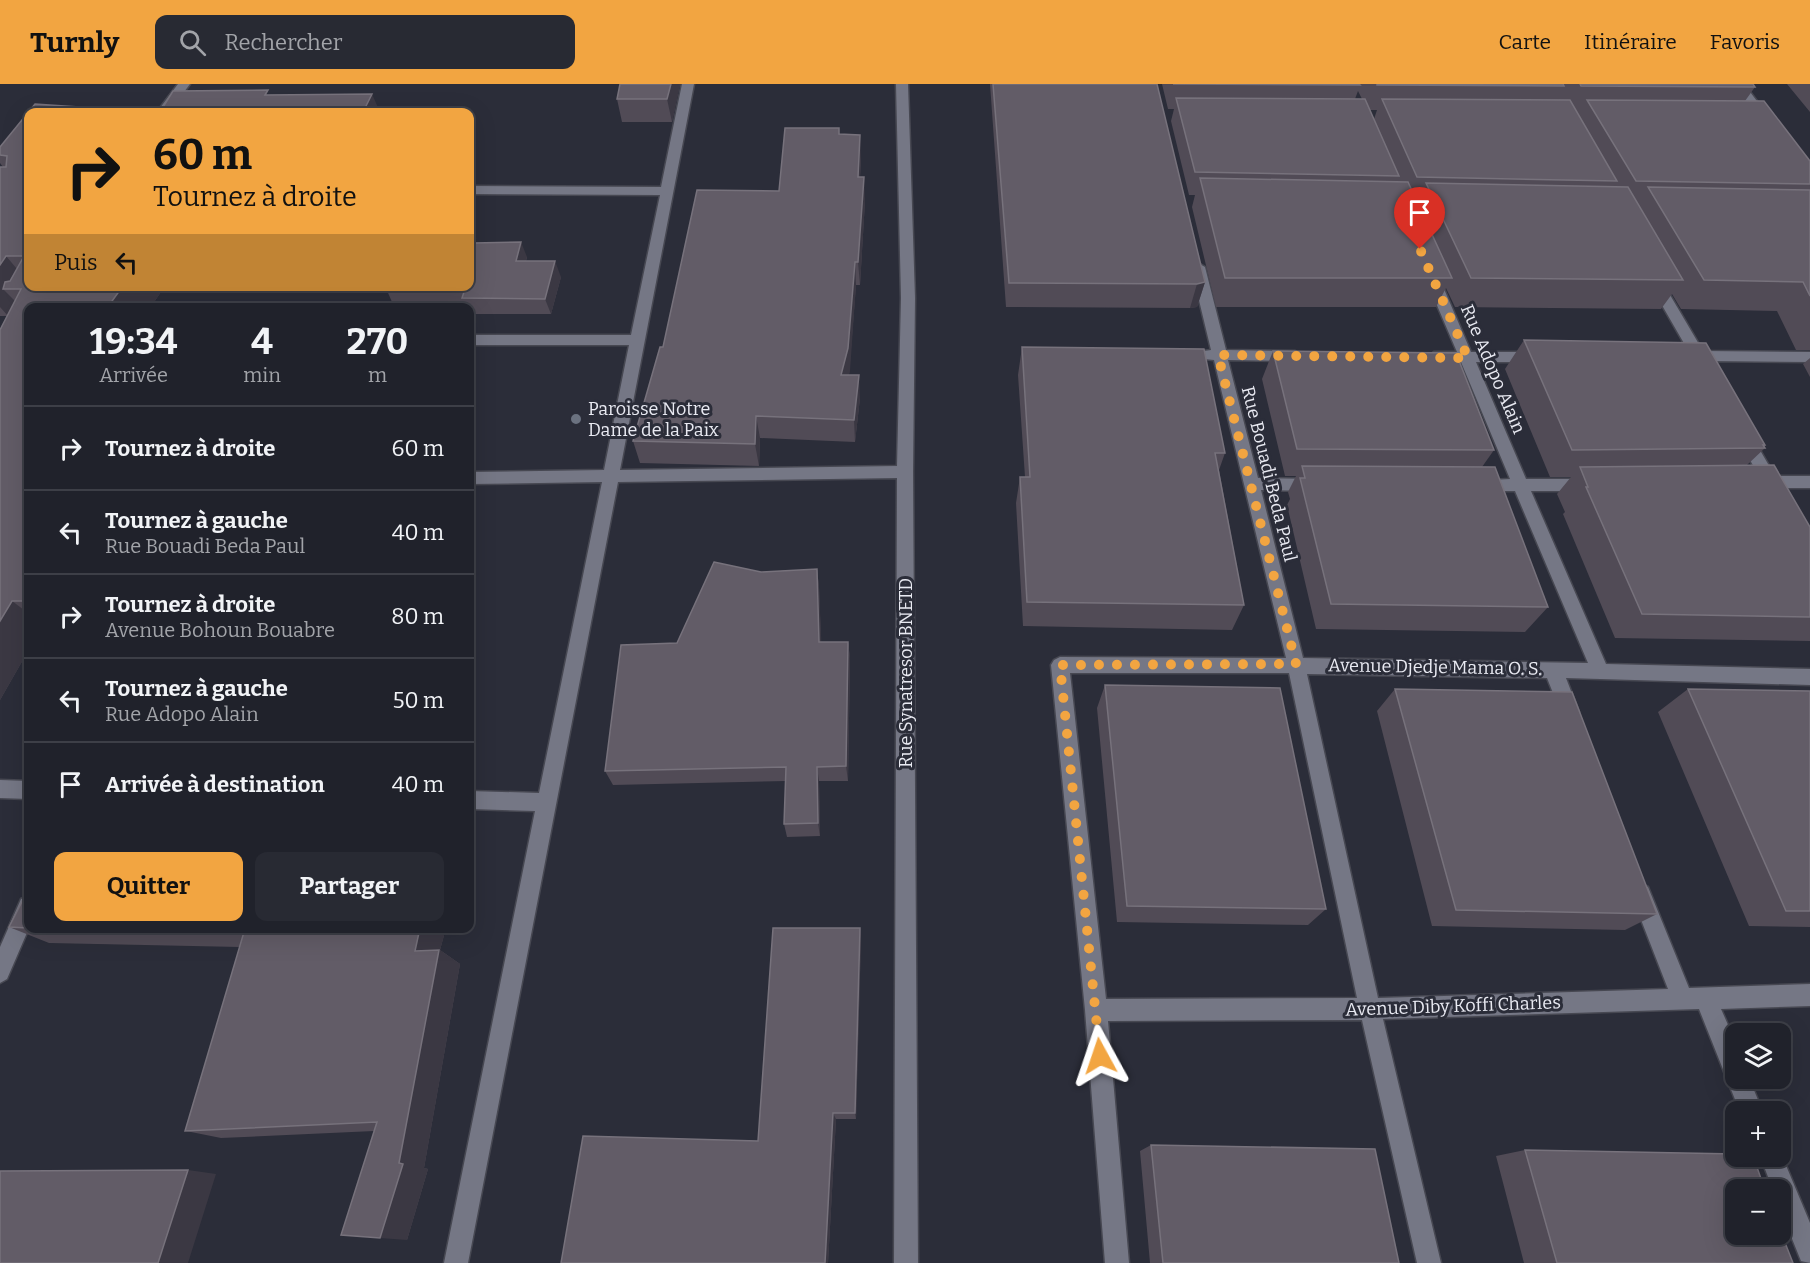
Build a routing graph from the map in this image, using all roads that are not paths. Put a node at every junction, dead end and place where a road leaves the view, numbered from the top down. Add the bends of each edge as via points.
1 (184, 84) edge
2 (688, 84) edge
3 (902, 84) edge
4 (1738, 84) edge
5 (166, 108) edge
6 (1777, 135) edge
7 (474, 190) edge
8 (667, 191) junction
9 (1195, 256) edge
10 (1424, 260) edge
11 (1648, 268) edge
12 (474, 340) edge
13 (638, 340) junction
14 (1196, 354) edge
15 (1218, 355) junction
16 (1313, 356) edge
17 (1699, 356) junction
18 (1420, 357) edge
19 (1549, 357) edge
20 (1676, 357) edge
21 (1810, 357) edge
22 (1468, 358) junction
23 (1711, 377) edge
24 (1741, 429) edge
25 (905, 472) junction
26 (610, 477) junction
27 (474, 478) edge
28 (1746, 482) edge
29 (1770, 482) junction
30 (1810, 482) edge
31 (1251, 484) junction
32 (1604, 484) edge
33 (1333, 485) edge
34 (1463, 485) edge
35 (1521, 486) junction
36 (1781, 502) edge
37 (1296, 664) junction
38 (1553, 669) junction
39 (1599, 670) junction
40 (1810, 677) edge
41 (1579, 735) edge
42 (0, 789) edge
43 (24, 790) edge
44 (474, 800) edge
45 (547, 802) junction
46 (1635, 878) edge
47 (24, 915) edge
48 (0, 972) edge
49 (1810, 995) edge
50 (1683, 999) junction
51 (1706, 999) junction
52 (1370, 1009) junction
53 (1096, 1010) junction
54 (1725, 1045) edge
55 (1775, 1167) edge
56 (1810, 1252) edge
57 (456, 1263) edge
58 (906, 1263) edge
59 (1117, 1263) edge
60 (1430, 1263) edge

1 - 5 street
2 - 8 street
3 - 25 street, Rue Synatresor BNETD via 908,298
4 - 6 street via 1758,118
7 - 8 street
8 - 13 street
9 - 15 street, Rue Bouadi Beda Paul
10 - 22 street, Rue Adopo Alain
11 - 17 street
12 - 13 street
13 - 26 street
14 - 15 street
15 - 16 street
15 - 31 street, Rue Bouadi Beda Paul
17 - 20 street
17 - 21 street
17 - 23 street
18 - 22 street
19 - 22 street
22 - 35 street, Rue Adopo Alain
24 - 29 street
25 - 26 street
25 - 58 street, Rue Synatresor BNETD
26 - 27 street
26 - 45 street
28 - 29 street
29 - 30 street
29 - 36 street
31 - 33 street
31 - 37 street, Rue Bouadi Beda Paul
32 - 35 street
34 - 35 street
35 - 39 street, Rue Adopo Alain
37 - 38 street, Avenue Djedje Mama O. S.
37 - 52 street, Rue Bouadi Beda Paul
37 - 53 street, Avenue Djedje Mama O. S. via 1060,665
38 - 39 street, Avenue Djedje Mama O. S.
38 - 41 street
39 - 40 street, Avenue Djedje Mama O. S.
42 - 43 street
44 - 45 street
45 - 57 street
46 - 50 street
47 - 48 street
49 - 51 street, Avenue Diby Koffi Charles
50 - 51 street, Avenue Diby Koffi Charles
50 - 52 street, Avenue Diby Koffi Charles
51 - 54 street
52 - 53 street, Avenue Diby Koffi Charles
52 - 60 street, Rue Bouadi Beda Paul
53 - 59 street
55 - 56 street

